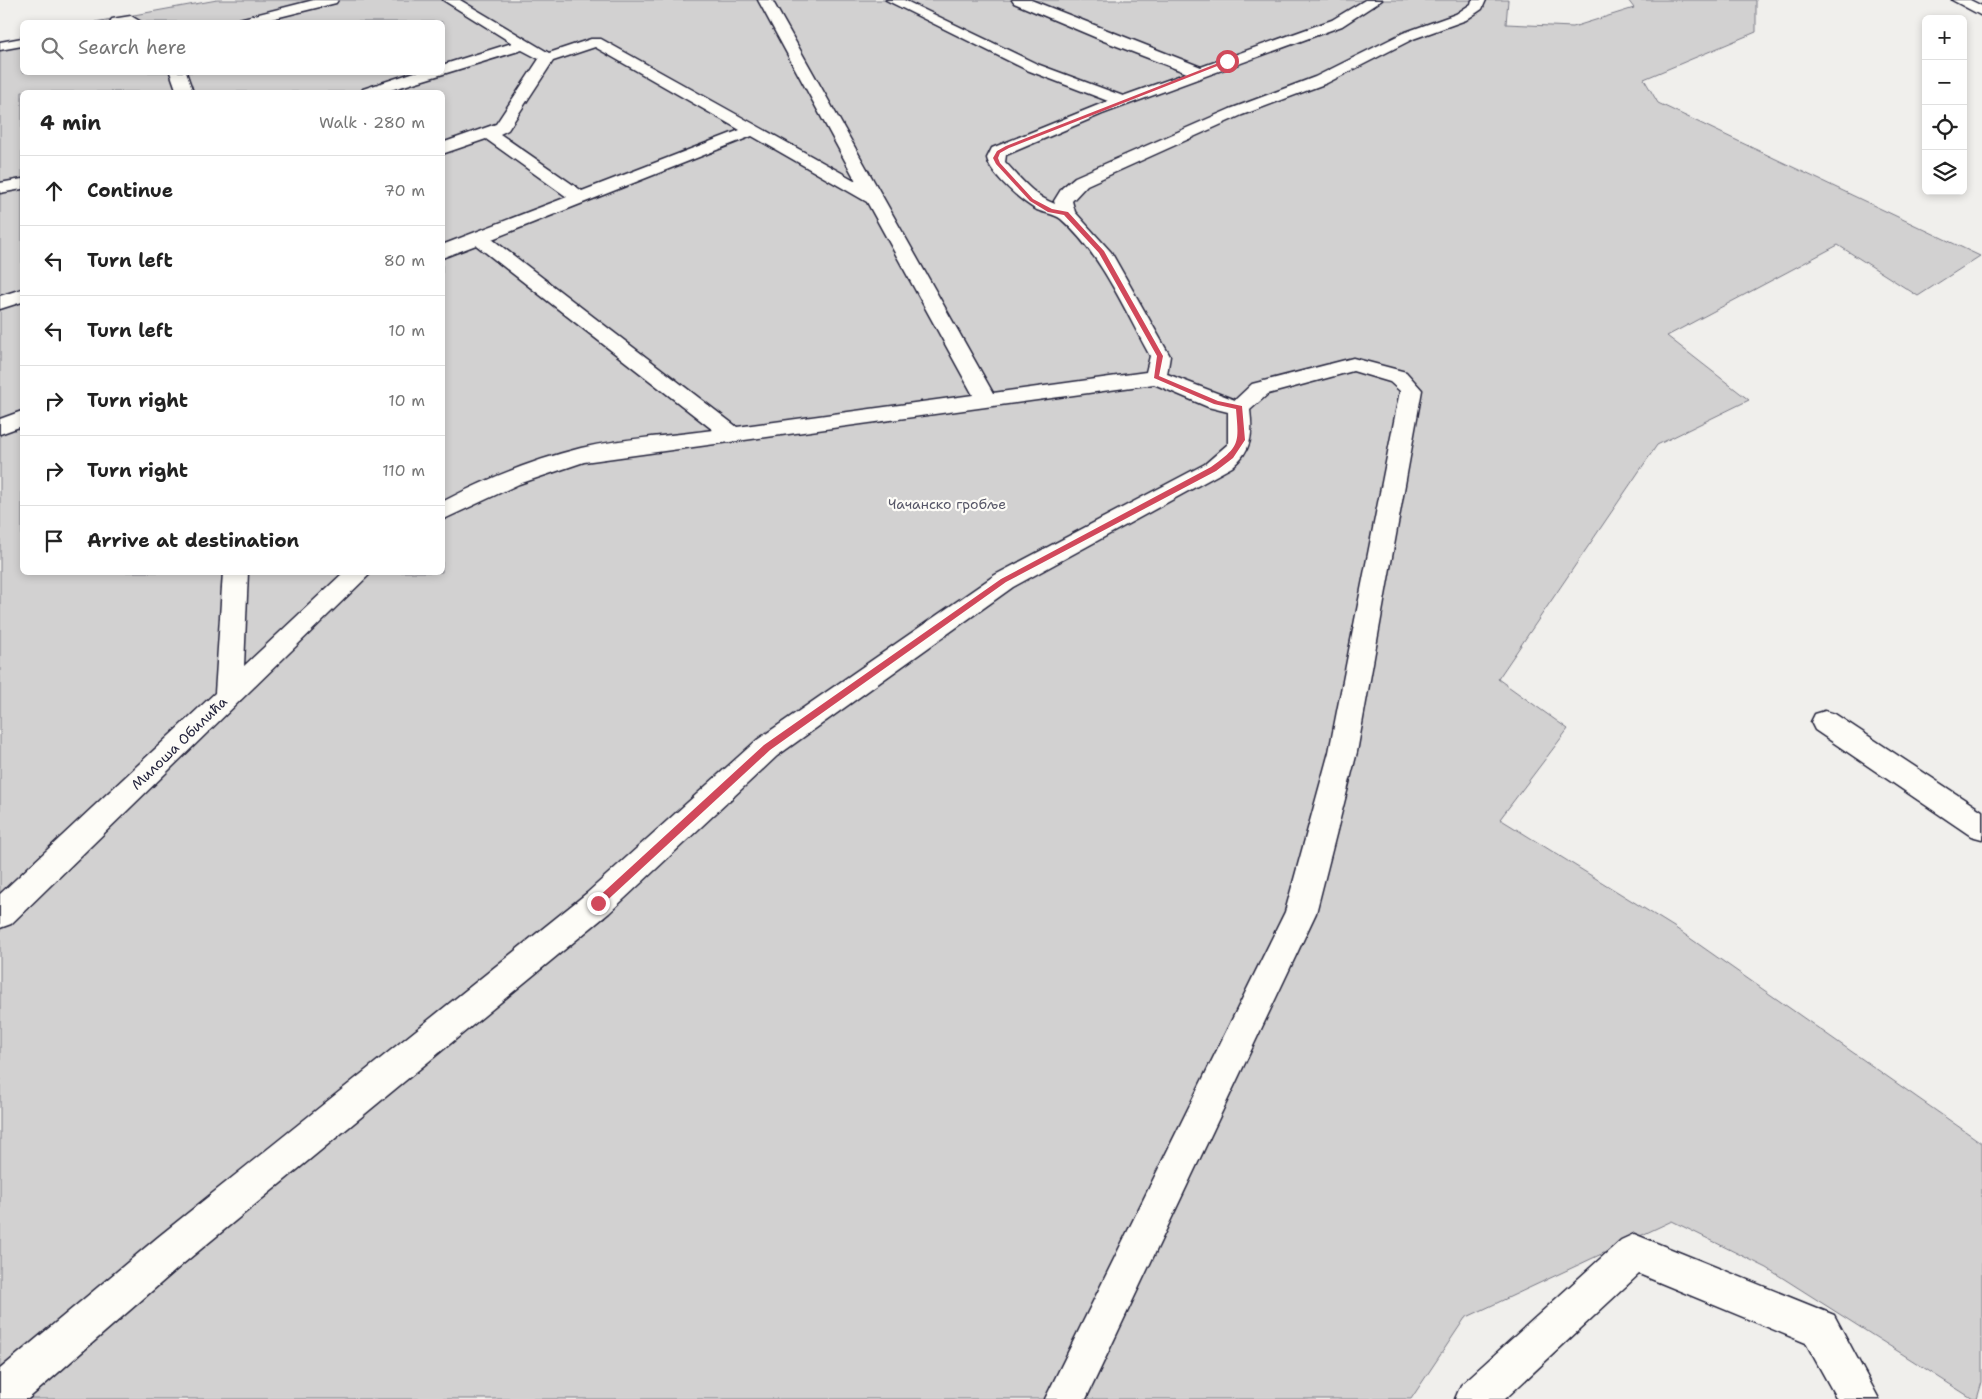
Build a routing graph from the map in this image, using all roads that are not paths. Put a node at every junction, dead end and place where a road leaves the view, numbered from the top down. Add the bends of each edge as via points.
1 (332, 0) edge
2 (450, 0) edge
3 (765, 0) edge
4 (893, 0) edge
5 (1019, 0) edge
6 (1375, 0) edge
7 (1479, 0) edge
8 (1960, 0) edge
9 (1982, 12) edge
10 (252, 20) edge
11 (20, 42) edge
12 (525, 44) junction
13 (0, 46) edge
14 (547, 58) junction
15 (445, 69) edge
16 (1199, 72) junction
17 (179, 75) edge
18 (423, 75) edge
19 (185, 90) edge
20 (375, 90) edge
21 (1123, 101) junction
22 (754, 130) junction
23 (488, 133) junction
24 (445, 148) edge
25 (20, 184) edge
26 (0, 188) edge
27 (580, 198) junction
28 (874, 198) junction
29 (1066, 213) junction
30 (479, 238) junction
31 (445, 251) edge
32 (20, 296) edge
33 (0, 303) edge
34 (1156, 377) junction
35 (986, 400) junction
36 (1239, 408) junction
37 (20, 419) edge
38 (0, 427) edge
39 (731, 433) junction
40 (445, 510) edge
41 (236, 575) edge
42 (357, 575) edge
43 (229, 695) junction
44 (1825, 722) dead end
45 (1982, 827) edge
46 (0, 914) edge
47 (0, 1396) edge
48 (1065, 1399) edge
49 (1475, 1399) edge
50 (1860, 1399) edge

1 - 10 street
2 - 12 street
3 - 28 street
4 - 21 street via 1032,67
5 - 16 street
6 - 16 street via 1337,23
7 - 29 street via 1477,6 1461,17 1408,36 1321,80 1236,112 1081,181 1062,201
8 - 9 street
11 - 13 street
12 - 14 street
12 - 15 street
14 - 22 street via 596,42
14 - 23 street via 502,126
16 - 21 street
17 - 19 street
18 - 20 street
21 - 29 street via 998,152 997,163 1032,200 1050,210
22 - 27 street
22 - 28 street
23 - 24 street
23 - 27 street
25 - 26 street
27 - 30 street
28 - 35 street
29 - 34 street via 1102,252 1160,356
30 - 31 street
30 - 39 street
32 - 33 street
34 - 35 street
34 - 36 street
35 - 39 street
36 - 47 street via 1242,440 1231,456 1213,469 1004,580 767,748 598,903 171,1250
36 - 48 street via 1260,389 1353,364 1398,377 1411,390 1343,752 1300,913
37 - 38 street
39 - 40 street via 583,455 547,465 481,491
41 - 43 street
42 - 43 street, Милоша Обилића
43 - 46 street, Милоша Обилића
44 - 45 street
49 - 50 street via 1634,1253 1820,1329

